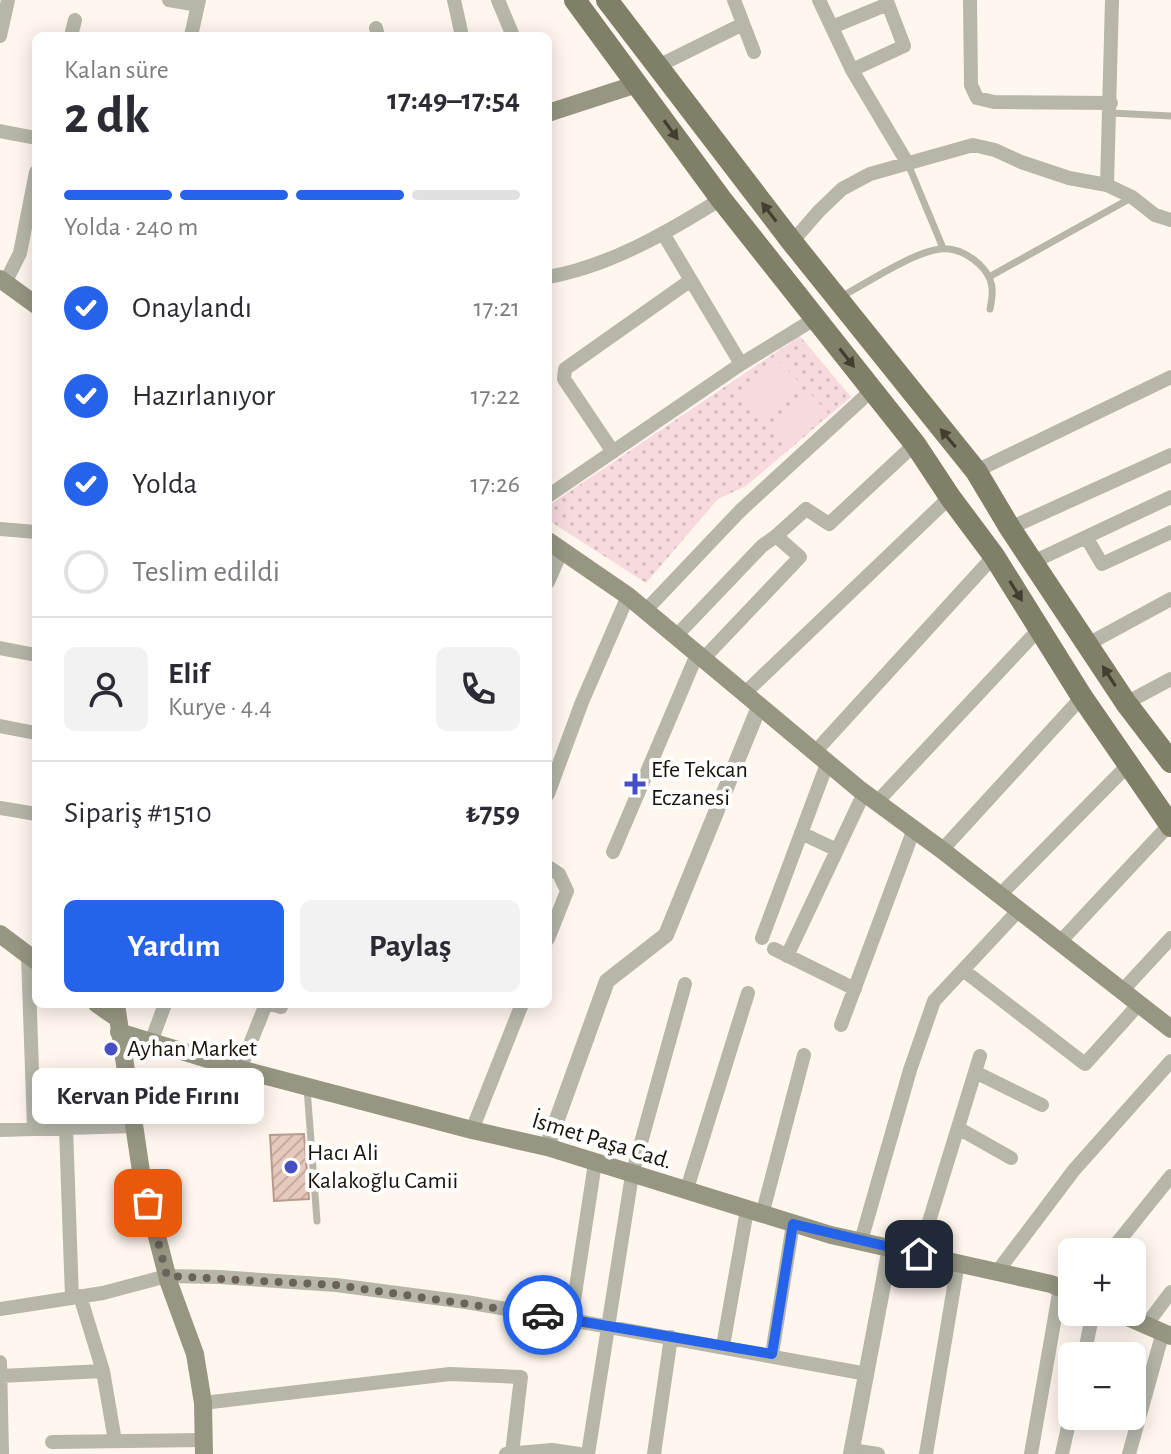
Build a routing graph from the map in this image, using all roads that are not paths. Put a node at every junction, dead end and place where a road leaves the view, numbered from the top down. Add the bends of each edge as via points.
1 (8, 0) edge
2 (169, 0) edge
3 (454, 0) edge
4 (498, 0) edge
5 (575, 0) edge
6 (608, 0) edge
7 (734, 0) edge
8 (819, 0) edge
9 (970, 0) edge
10 (1112, 0) edge
11 (198, 2) edge
12 (75, 20) dead end
13 (743, 24) junction
14 (832, 27) junction
15 (72, 32) edge
16 (192, 32) edge
17 (461, 32) edge
18 (511, 32) edge
19 (0, 36) edge
20 (754, 52) dead end
21 (658, 66) junction
22 (852, 70) junction
23 (637, 84) junction
24 (1111, 108) junction
25 (552, 112) edge
26 (1171, 116) edge
27 (0, 131) edge
28 (32, 137) edge
29 (908, 164) junction
30 (1107, 185) junction
31 (32, 192) edge
32 (1132, 197) junction
33 (721, 199) junction
34 (1171, 220) edge
35 (664, 235) junction
36 (792, 242) junction
37 (943, 248) junction
38 (552, 276) edge
39 (989, 277) junction
40 (691, 280) junction
41 (2, 281) edge
42 (838, 299) junction
43 (32, 302) edge
44 (990, 309) dead end
45 (816, 318) junction
46 (741, 364) junction
47 (1171, 377) edge
48 (872, 390) junction
49 (915, 444) junction
50 (613, 452) junction
51 (1171, 455) edge
52 (976, 471) junction
53 (552, 493) edge
54 (950, 497) junction
55 (1171, 497) edge
56 (1010, 528) junction
57 (0, 529) edge
58 (32, 532) edge
59 (1171, 532) edge
60 (776, 536) junction
61 (1086, 537) junction
62 (555, 546) edge
63 (994, 556) junction
64 (1033, 562) junction
65 (628, 596) junction
66 (1171, 599) edge
67 (646, 610) junction
68 (1040, 628) junction
69 (677, 635) junction
70 (1088, 644) junction
71 (0, 648) edge
72 (32, 654) edge
73 (701, 655) junction
74 (1171, 679) edge
75 (746, 692) junction
76 (1082, 697) junction
77 (1126, 703) junction
78 (759, 707) junction
79 (0, 726) edge
80 (32, 732) edge
81 (821, 758) junction
82 (1171, 762) edge
83 (1129, 764) junction
84 (552, 783) edge
85 (870, 797) junction
86 (0, 808) edge
87 (32, 813) edge
88 (1170, 825) edge
89 (914, 829) junction
90 (801, 833) junction
91 (837, 850) junction
92 (942, 850) junction
93 (613, 852) dead end
94 (552, 870) edge
95 (1000, 895) junction
96 (1018, 911) junction
97 (552, 929) edge
98 (0, 934) edge
99 (762, 938) dead end
100 (1171, 938) edge
101 (1059, 943) junction
102 (32, 958) edge
103 (963, 970) junction
104 (685, 984) dead end
105 (855, 989) junction
106 (1122, 991) junction
107 (748, 993) dead end
108 (1139, 1004) junction
109 (33, 1008) edge
110 (164, 1008) edge
111 (266, 1008) edge
112 (520, 1008) edge
113 (117, 1018) edge
114 (841, 1025) dead end
115 (1171, 1029) edge
116 (151, 1042) junction
117 (804, 1055) dead end
118 (980, 1056) dead end
119 (1171, 1061) edge
120 (240, 1069) junction
121 (975, 1072) junction
122 (307, 1086) junction
123 (1042, 1105) dead end
124 (134, 1126) junction
125 (34, 1128) junction
126 (66, 1128) junction
127 (958, 1128) junction
128 (0, 1130) edge
129 (472, 1130) junction
130 (547, 1147) junction
131 (1011, 1158) dead end
132 (595, 1163) junction
133 (632, 1175) junction
134 (1171, 1176) edge
135 (686, 1192) junction
136 (754, 1213) junction
137 (317, 1221) dead end
138 (793, 1224) junction
139 (1121, 1238) edge
140 (861, 1241) junction
141 (890, 1248) junction
142 (919, 1254) junction
143 (958, 1263) junction
144 (997, 1272) junction
145 (167, 1276) junction
146 (1058, 1289) edge
147 (1171, 1292) edge
148 (76, 1297) junction
149 (0, 1309) edge
150 (571, 1320) junction
151 (608, 1326) junction
152 (1058, 1326) edge
153 (1160, 1331) edge
154 (671, 1337) junction
155 (723, 1346) junction
156 (772, 1354) junction
157 (1, 1369) edge
158 (103, 1371) junction
159 (867, 1374) junction
160 (203, 1403) junction
161 (1067, 1430) edge
162 (115, 1441) junction
163 (52, 1442) dead end
164 (204, 1447) edge
165 (557, 1452) edge
166 (852, 1452) edge
167 (512, 1453) edge
168 (2, 1454) edge
169 (506, 1454) edge
170 (579, 1454) edge
171 (588, 1454) edge
172 (654, 1454) edge
173 (878, 1454) edge
174 (926, 1454) edge
175 (1031, 1454) edge
176 (1062, 1454) edge
177 (1129, 1454) edge

1 - 19 street
2 - 11 street
3 - 17 street
4 - 18 street
5 - 23 main road
6 - 21 main road
7 - 13 street
8 - 14 street
9 - 24 street via 971,85 977,98
10 - 24 street
11 - 16 street
12 - 15 street
13 - 20 street
13 - 21 street
14 - 22 street
14 - 22 street via 888,4 904,46
36 -> 21 main road
22 - 29 street
23 - 25 main road
23 -> 33 main road
24 - 26 lane
24 - 30 street
27 - 28 street
29 - 30 street via 973,145 1069,178
29 - 36 street via 870,174 842,189
29 - 37 lane
30 - 32 street
31 - 41 street via 20,253
32 - 34 street
32 - 39 lane
33 - 35 street
33 - 45 main road
35 - 38 street
35 - 40 street
36 - 42 main road
37 - 39 lane via 960,251
37 - 42 lane
39 - 44 lane via 994,289
40 - 46 street
40 - 50 street via 565,369 564,379
41 - 43 main road
52 -> 42 main road
45 - 46 street
45 -> 48 main road
46 - 50 street
47 - 52 street
48 - 49 main road
48 - 67 street via 740,511
49 - 54 main road
49 - 60 street via 829,524 806,509
50 - 53 street
51 - 56 street
52 - 56 main road
54 - 63 main road
54 - 75 street
55 - 61 street
56 - 64 main road
57 - 58 street
59 - 61 street via 1102,564
60 - 69 street
60 - 73 street via 800,557
61 - 64 street
62 - 65 main road
63 -> 68 main road
63 - 81 street
64 - 70 main road
65 - 67 main road
65 - 84 street
66 - 70 street
67 - 69 main road
68 - 76 main road
68 - 85 street
69 - 73 main road
77 -> 70 main road
71 - 72 street
73 - 75 main road
73 - 93 street
74 - 77 street
75 - 78 main road
76 - 83 main road
76 - 92 street
77 - 82 main road
78 - 81 main road
78 - 130 street via 666,935 607,981
79 - 80 street
81 - 85 main road
81 - 90 street
83 - 88 main road
83 - 95 street
85 - 89 main road
85 - 91 street
86 - 87 street
88 - 101 street
89 - 92 main road
89 - 105 street
90 - 91 street
90 - 99 street
91 - 105 street via 781,952
92 - 95 main road
94 - 97 street via 567,891
95 - 96 main road
96 - 101 main road
96 - 103 street
98 - 102 main road
100 - 106 street
101 - 106 main road
103 - 108 street via 1085,1064
103 - 140 street via 934,1001
104 - 133 street
105 - 114 street
106 - 108 main road
107 - 135 street
108 - 115 main road
109 - 125 street
110 - 116 street
111 - 120 street
112 - 129 street
113 - 116 main road, İsmet Paşa Cad.
113 - 124 main road
116 - 120 main road, İsmet Paşa Cad.
117 - 136 street
118 - 121 street
119 - 144 street via 1074,1170
120 - 122 main road, İsmet Paşa Cad.
121 - 123 street
121 - 127 street
122 - 129 main road, İsmet Paşa Cad.
122 - 137 lane
124 - 126 street
124 - 145 main road
125 - 126 street
125 - 128 street
126 - 148 street
127 - 131 street
127 - 142 street
129 - 130 main road, İsmet Paşa Cad.
130 - 132 main road, İsmet Paşa Cad.
132 - 133 main road, İsmet Paşa Cad.
132 - 150 street
133 - 135 main road, İsmet Paşa Cad.
133 - 151 street
134 - 139 street
135 - 136 main road, İsmet Paşa Cad.
136 - 138 main road, İsmet Paşa Cad.
136 - 155 street
138 - 140 main road, İsmet Paşa Cad.
138 - 156 street
140 - 141 main road, İsmet Paşa Cad.
141 - 142 main road, İsmet Paşa Cad.
141 - 159 street
142 - 143 main road, İsmet Paşa Cad.
143 - 144 main road, İsmet Paşa Cad.
143 - 174 street
144 - 146 main road, İsmet Paşa Cad.
145 - 148 street
145 - 150 street via 336,1285
145 - 160 main road via 195,1354
147 - 153 street
148 - 149 street
148 - 158 street
150 - 151 street
151 - 154 street
151 - 171 street
152 - 175 street
153 - 177 street
154 - 155 street
154 - 172 street
155 - 156 street
156 - 159 street
157 - 158 street
157 - 168 street
158 - 162 street
159 - 166 street
160 - 164 main road
160 - 167 street via 450,1374 521,1377
161 - 176 street
162 - 163 street
162 - 164 street
165 - 167 street
165 - 170 street
166 - 173 street
167 - 169 street

